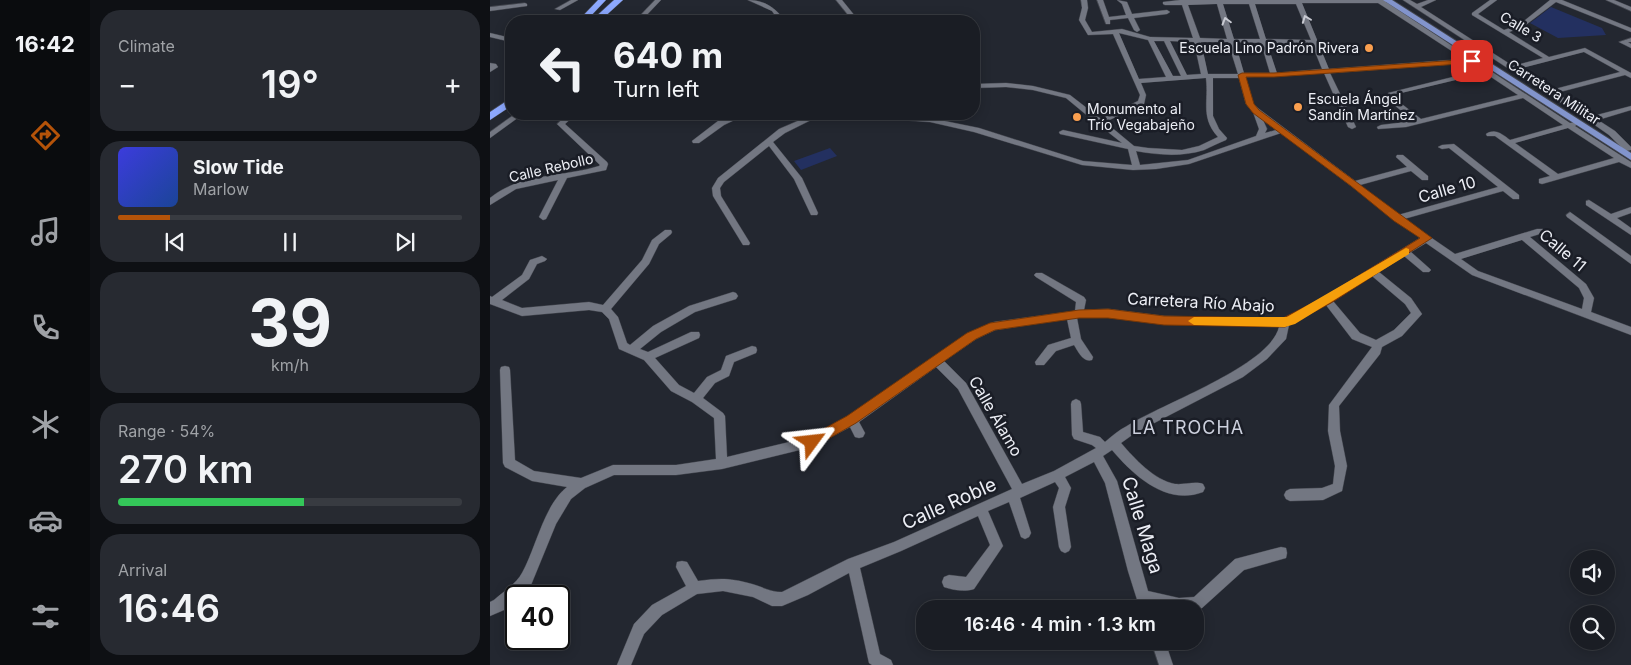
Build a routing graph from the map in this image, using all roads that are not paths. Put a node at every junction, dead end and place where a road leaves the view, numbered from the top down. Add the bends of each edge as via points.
1 (575, 0) edge
2 (602, 0) edge
3 (658, 0) edge
4 (751, 0) edge
5 (839, 0) edge
6 (1084, 0) edge
7 (1100, 0) edge
8 (1120, 0) edge
9 (1399, 0) edge
10 (1406, 0) edge
11 (1433, 0) edge
12 (1494, 0) edge
13 (1556, 0) edge
14 (1609, 0) edge
15 (1220, 1) edge
16 (1251, 1) edge
17 (1298, 1) edge
18 (1384, 1) edge
19 (1164, 2) edge
20 (1183, 2) edge
21 (623, 3) edge
22 (525, 5) dead end
23 (1416, 6) junction
24 (490, 9) edge
25 (558, 9) dead end
26 (1631, 9) edge
27 (1167, 12) junction
28 (588, 15) edge
29 (604, 15) edge
30 (613, 15) edge
31 (644, 15) edge
32 (778, 15) edge
33 (851, 15) edge
34 (1130, 16) junction
35 (1106, 19) junction
36 (1172, 19) dead end
37 (1436, 24) junction
38 (1137, 30) dead end
39 (1631, 30) edge
40 (1113, 32) junction
41 (1504, 32) junction
42 (490, 35) edge
43 (505, 35) edge
44 (501, 38) junction
45 (505, 39) edge
46 (1150, 39) junction
47 (1166, 39) junction
48 (1197, 39) junction
49 (1231, 39) junction
50 (1262, 40) junction
51 (1631, 40) edge
52 (1314, 42) junction
53 (1631, 46) edge
54 (1548, 59) junction
55 (1476, 61) junction
56 (490, 65) edge
57 (1512, 68) junction
58 (490, 70) edge
59 (1326, 71) junction
60 (1487, 71) junction
61 (1628, 74) edge
62 (1242, 75) junction
63 (1274, 75) junction
64 (1207, 76) junction
65 (1185, 78) junction
66 (1171, 79) junction
67 (1138, 81) junction
68 (980, 86) edge
69 (1548, 93) junction
70 (505, 94) edge
71 (1524, 96) junction
72 (490, 106) edge
73 (505, 106) edge
74 (1631, 108) edge
75 (1256, 112) junction
76 (490, 117) edge
77 (1592, 119) junction
78 (511, 120) edge
79 (565, 120) edge
80 (728, 120) edge
81 (807, 120) edge
82 (930, 120) edge
83 (1419, 121) junction
84 (1098, 123) junction
85 (1573, 124) junction
86 (1381, 126) dead end
87 (1352, 127) dead end
88 (1282, 130) junction
89 (1063, 132) dead end
90 (1490, 134) dead end
91 (490, 136) edge
92 (1259, 138) junction
93 (696, 141) dead end
94 (769, 141) junction
95 (1510, 142) junction
96 (1442, 147) dead end
97 (1131, 148) junction
98 (1630, 152) edge
99 (1400, 156) dead end
100 (1319, 158) junction
101 (1620, 159) junction
102 (1631, 166) edge
103 (1136, 168) junction
104 (1412, 168) junction
105 (564, 177) junction
106 (1556, 177) junction
107 (1425, 178) dead end
108 (1542, 181) dead end
109 (1354, 184) junction
110 (1504, 188) junction
111 (1516, 197) dead end
112 (490, 202) edge
113 (1589, 203) dead end
114 (1631, 210) edge
115 (814, 213) dead end
116 (1570, 215) dead end
117 (1611, 216) junction
118 (543, 217) dead end
119 (1398, 218) junction
120 (1540, 231) dead end
121 (668, 232) dead end
122 (1631, 232) edge
123 (1524, 237) junction
124 (1427, 238) junction
125 (746, 243) dead end
126 (1404, 252) junction
127 (1453, 258) junction
128 (542, 259) dead end
129 (1631, 261) edge
130 (1426, 270) dead end
131 (1373, 272) junction
132 (1039, 275) dead end
133 (734, 296) dead end
134 (1328, 300) junction
135 (492, 301) edge
136 (605, 309) junction
137 (1075, 314) junction
138 (1586, 314) junction
139 (1285, 323) junction
140 (1631, 331) edge
141 (695, 335) dead end
142 (1076, 340) junction
143 (1377, 345) junction
144 (631, 350) junction
145 (752, 350) dead end
146 (648, 357) junction
147 (1088, 357) dead end
148 (937, 361) junction
149 (1040, 362) dead end
150 (505, 370) dead end
151 (696, 398) junction
152 (1076, 404) dead end
153 (852, 420) junction
154 (859, 433) dead end
155 (1104, 448) junction
156 (722, 464) junction
157 (1058, 475) junction
158 (581, 484) junction
159 (1200, 488) dead end
160 (1016, 494) junction
161 (1290, 495) dead end
162 (981, 508) junction
163 (1025, 533) dead end
164 (1065, 547) dead end
165 (1281, 553) dead end
166 (854, 564) junction
167 (682, 566) dead end
168 (949, 582) dead end
169 (695, 588) junction
170 (1145, 600) edge
171 (1200, 600) edge
172 (490, 608) edge
173 (1161, 650) edge
174 (624, 665) edge
175 (886, 665) edge
176 (1166, 665) edge

1 - 25 street
2 - 28 highway
3 - 31 street
4 - 32 street via 774,10
5 - 33 street
6 - 40 street via 1082,20 1090,34
7 - 35 street
8 - 34 street via 1125,2
9 - 37 main road, Carretera Militar
10 - 23 street
11 - 23 street
12 - 41 street, Calle 3 via 1474,14
13 - 39 street
13 - 41 street via 1521,26
14 - 26 street
15 - 16 street
15 - 20 street
49 -> 15 street
16 - 17 street
16 - 50 street
17 - 18 street
52 -> 17 street
18 - 55 main road, Carretera Militar
19 - 20 street
19 - 27 street
20 - 48 street
21 - 29 highway
21 - 30 highway
22 - 24 street
23 - 57 street
27 - 34 street
27 - 36 street
34 - 35 street
34 - 38 street
35 - 40 street
37 - 55 main road via 1437,28 1478,54
37 - 69 main road, Carretera Militar
40 - 46 street via 1122,31
40 - 67 street
41 - 54 street, Calle 3
42 - 44 street
43 - 44 street
44 - 45 street
46 - 47 street
46 - 66 street
47 - 48 street
47 - 65 street
48 - 49 street
48 - 64 street
49 - 50 street
49 - 62 street
50 - 52 street
50 - 63 street
51 - 53 street via 1622,42
52 - 59 street
54 - 57 street
54 - 61 street via 1585,50
55 - 59 street
55 - 60 street
55 - 69 main road via 1492,63 1532,89
55 - 85 main road, Carretera Militar
56 - 58 street via 495,66
57 - 69 street
59 - 63 street
59 - 87 street
60 - 71 street
60 - 83 street via 1390,94 1390,99
61 - 69 street
62 - 63 street
62 - 64 street
62 - 75 street via 1250,104
64 - 65 street
64 - 97 street via 1212,88 1208,115 1213,129 1223,138 1200,149 1167,153
65 - 66 street
66 - 67 street
67 - 84 street via 1143,95 1140,102
68 - 84 street via 1033,88 1068,96
69 - 77 street
69 - 98 main road, Carretera Militar
70 - 72 highway
71 - 83 street
71 - 85 street
73 - 76 highway
74 - 77 street
75 - 88 street
75 - 92 street via 1263,129
77 - 98 street via 1612,133
78 - 91 street
79 - 105 street, Calle Rebollo via 561,124 604,164 602,169
80 - 93 street
81 - 94 street
82 - 103 street via 976,130 1082,163
83 - 86 street
84 - 97 street
85 - 95 street
85 - 98 main road, Carretera Militar
85 - 101 street
88 - 92 street
88 - 100 street
89 - 97 street via 1091,136
90 - 95 street via 1497,134
92 - 100 street via 1281,138
92 - 103 street via 1189,162
94 - 115 street via 798,178
94 - 125 street via 721,180 716,188 717,196
95 - 106 street
96 - 110 street via 1451,146
97 - 103 street
99 - 104 street
100 - 109 street
101 - 102 street
101 - 106 street
104 - 107 street
104 - 109 street
105 - 112 street, Calle Rebollo via 535,181 497,194
105 - 118 street
106 - 108 street
109 - 119 street
110 - 111 street
110 - 119 street, Calle 10
113 - 117 street
114 - 117 street
116 - 129 street
117 - 122 street
119 - 124 street
120 - 123 street
121 - 136 street via 655,242 646,262
123 - 127 street
123 - 138 street, Calle 11 via 1583,286 1589,298
124 - 126 street, Carretera Río Abajo
124 - 127 street
126 - 130 street
126 - 131 street, Carretera Río Abajo
127 - 138 street via 1475,273
128 - 135 street via 533,262 526,277
131 - 134 street, Carretera Río Abajo
131 - 143 street via 1408,301 1417,314 1398,333
132 - 137 street via 1081,300
133 - 144 street via 692,309
134 - 139 street, Carretera Río Abajo
134 - 143 street via 1356,336
135 - 136 street via 522,312 590,306
136 - 144 street via 613,317 623,346
137 - 139 street, Carretera Río Abajo
137 - 142 street
137 - 148 street, Carretera Río Abajo via 994,326 972,336
138 - 140 street
139 - 155 street, Calle Roble via 1282,336 1239,374 1139,425
141 - 146 street
142 - 147 street
142 - 149 street via 1052,348
143 - 161 street via 1376,351 1334,405 1334,431 1342,466 1338,487 1323,494
144 - 146 street
145 - 151 street via 730,359 725,373 711,380
146 - 151 street via 675,388
148 - 153 street, Carretera Río Abajo
148 - 160 street, Calle Álamo via 962,386
150 - 158 street via 509,463 532,476
151 - 156 street via 719,416
152 - 155 street via 1078,435 1096,440
153 - 154 street
153 - 156 street, Carretera Río Abajo via 812,442
155 - 157 street, Calle Roble
155 - 159 street via 1127,460 1142,474 1174,490
155 - 170 street, Calle Maga
156 - 158 street, Carretera Río Abajo via 676,470 613,470
157 - 160 street, Calle Roble
157 - 164 street via 1065,488 1059,507
158 - 172 street, Carretera Río Abajo via 567,495 551,520 526,580 499,605
160 - 162 street, Calle Roble
160 - 163 street, Calle Álamo
162 - 166 street, Calle Roble
162 - 168 street via 997,546 969,584
165 - 171 street via 1240,564
166 - 169 street, Calle Roble via 782,599 723,584
166 - 175 street via 874,658
167 - 169 street
169 - 174 street, Calle Roble via 657,610 639,630
173 - 176 street

